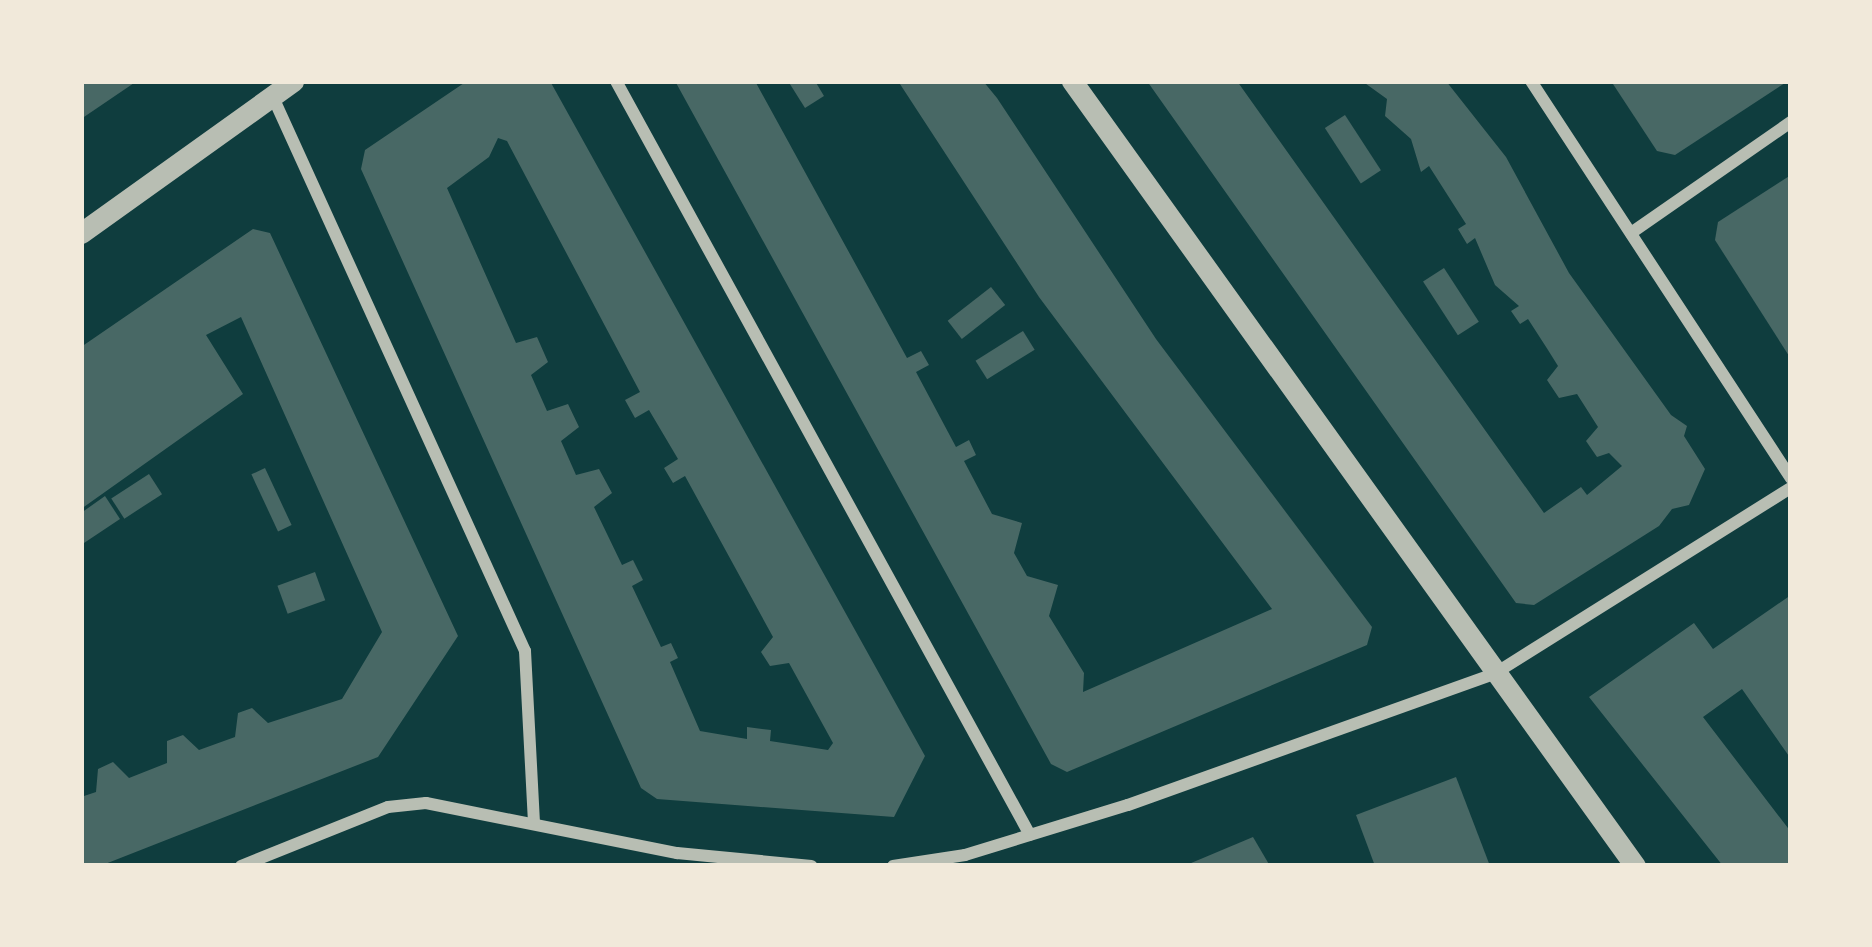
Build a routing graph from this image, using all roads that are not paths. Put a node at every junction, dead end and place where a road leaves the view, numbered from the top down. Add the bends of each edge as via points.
1 (293, 81) edge
2 (616, 81) edge
3 (1072, 81) edge
4 (1531, 81) edge
5 (272, 95) junction
6 (1791, 122) edge
7 (81, 233) edge
8 (1631, 233) junction
9 (1791, 483) edge
10 (1494, 674) junction
11 (534, 823) junction
12 (1030, 835) junction
13 (241, 866) edge
14 (811, 866) edge
15 (892, 866) edge
16 (1635, 866) edge

1 - 5 street
2 - 12 street
3 - 10 street
4 - 8 street
5 - 7 street
5 - 11 street via 525,650
6 - 8 street
8 - 9 street
9 - 10 street
10 - 12 street
10 - 16 street
11 - 13 street via 426,802 388,807
11 - 14 street via 677,853
12 - 15 street

